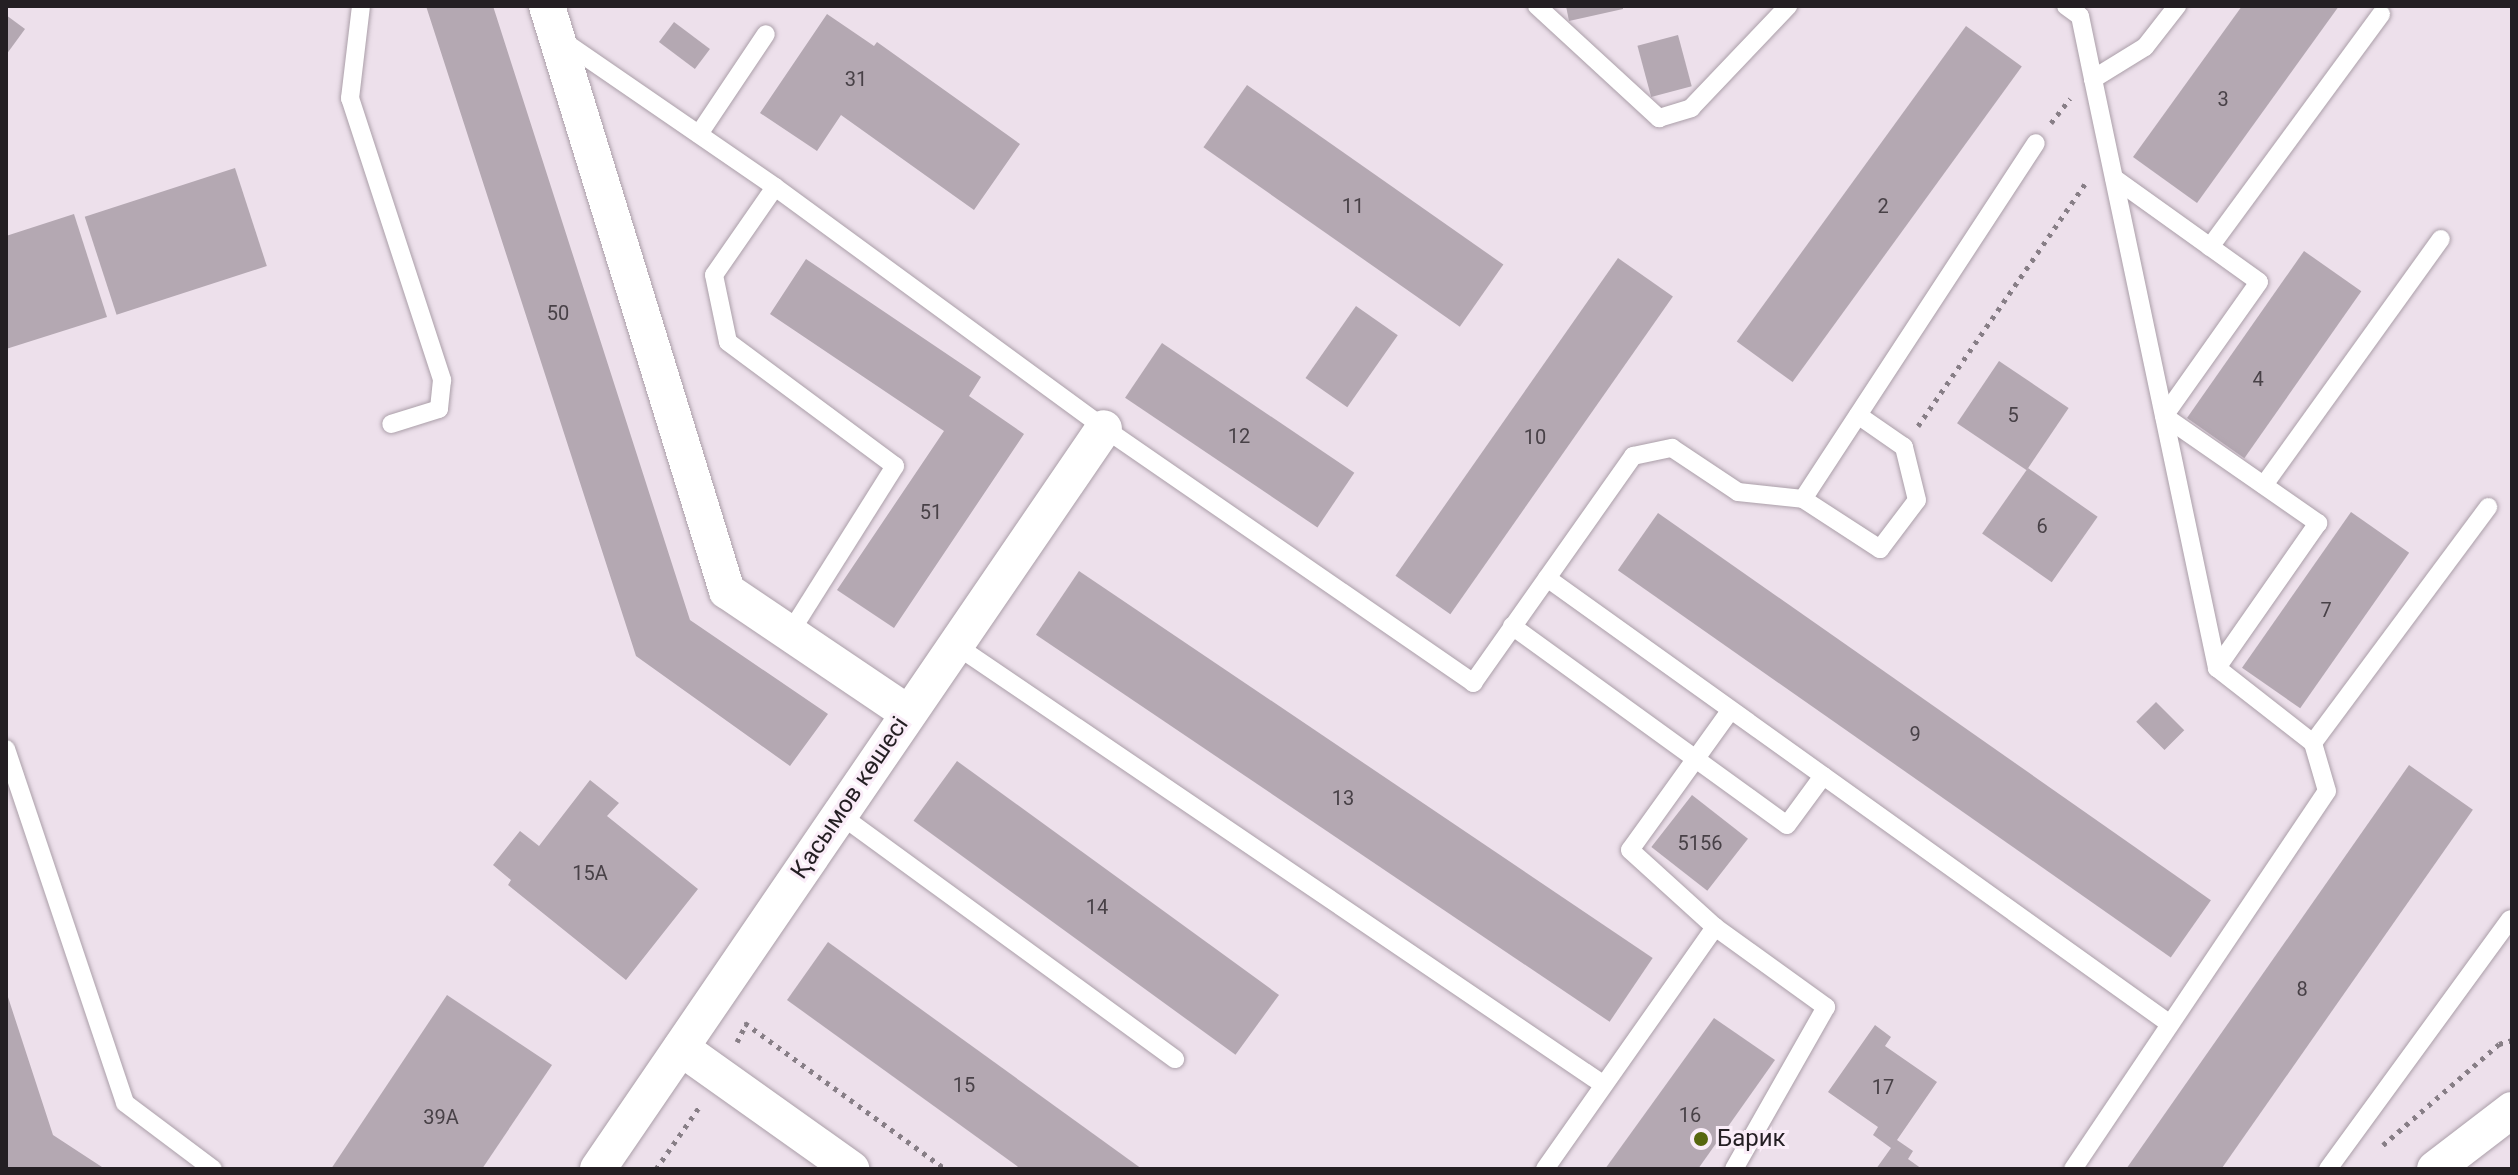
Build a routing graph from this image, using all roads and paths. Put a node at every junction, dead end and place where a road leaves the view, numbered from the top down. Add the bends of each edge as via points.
1 (361, 6) edge
2 (1537, 6) edge
3 (1788, 6) edge
4 (2066, 6) edge
5 (2177, 6) edge
6 (2381, 14) dead end
7 (552, 22) edge
8 (766, 34) dead end
9 (2093, 79) junction
10 (699, 134) junction
11 (2036, 143) joint
12 (2114, 178) junction
13 (775, 187) junction
14 (2068, 205) dead end
15 (2441, 239) dead end
16 (2210, 247) junction
17 (1858, 415) junction
18 (2164, 416) junction
19 (391, 424) dead end
20 (1104, 428) junction
21 (1904, 447) junction
22 (2264, 485) junction
23 (1803, 499) junction
24 (2488, 507) dead end
25 (1547, 578) junction
26 (1512, 626) junction
27 (790, 633) junction
28 (954, 644) junction
29 (2217, 668) junction
30 (1730, 711) junction
31 (908, 713) junction
32 (2313, 743) junction
33 (6, 749) edge
34 (1695, 759) junction
35 (1823, 776) junction
36 (839, 814) junction
37 (2510, 919) dead end
38 (1715, 927) junction
39 (714, 999) junction
40 (754, 1011) dead end
41 (746, 1023) junction
42 (2170, 1024) junction
43 (2512, 1040) edge
44 (681, 1048) junction
45 (1175, 1059) dead end
46 (720, 1077) junction
47 (1604, 1085) junction
48 (2512, 1110) edge
49 (2379, 1148) dead end
50 (213, 1169) edge
51 (598, 1169) edge
52 (656, 1169) edge
53 (851, 1169) edge
54 (945, 1169) edge
55 (1545, 1169) edge
56 (1734, 1169) edge
57 (2073, 1169) edge
58 (2328, 1169) edge
59 (2435, 1169) edge

1 - 19 lane via 350,98 442,380 439,409
2 - 3 lane via 1659,118 1691,108
4 - 9 lane via 2080,16
5 - 9 lane via 2145,47
6 - 16 lane
7 - 10 lane
7 - 27 street via 727,591
8 - 10 lane
9 - 11 path via 2076,90
9 - 12 lane
10 - 13 lane
11 - 17 lane
12 - 16 lane
12 - 18 lane
13 - 20 lane
13 - 27 lane via 714,275 728,342 895,466
14 - 21 path
15 - 22 lane
16 - 18 lane via 2259,282
17 - 21 lane
17 - 23 lane
18 - 22 lane
18 - 29 lane
20 - 26 lane via 1473,683
20 - 28 street, Қасымов көшесі
21 - 23 lane via 1917,500 1880,549
22 - 29 lane via 2318,523
23 - 25 lane via 1738,492 1672,448 1633,456
24 - 32 lane
25 - 26 lane
25 - 30 lane
26 - 34 lane
27 - 31 street
28 - 31 street, Қасымов көшесі
28 - 47 lane
29 - 32 lane
30 - 34 lane
30 - 35 lane
31 - 36 street, Қасымов көшесі
32 - 42 lane via 2327,791
33 - 50 lane via 125,1103
34 - 35 lane via 1787,825
34 - 38 lane via 1630,850
35 - 42 lane
36 - 39 street, Қасымов көшесі
36 - 45 lane
37 - 58 lane
38 - 47 lane
38 - 56 lane via 1826,1007
39 - 41 path
39 - 44 street, Қасымов көшесі
40 - 41 path
41 - 46 path
41 - 54 path
42 - 57 lane
43 - 49 path via 2499,1044
44 - 46 street
44 - 51 street, Қасымов көшесі
46 - 52 path
46 - 53 street
47 - 55 lane
48 - 59 street

